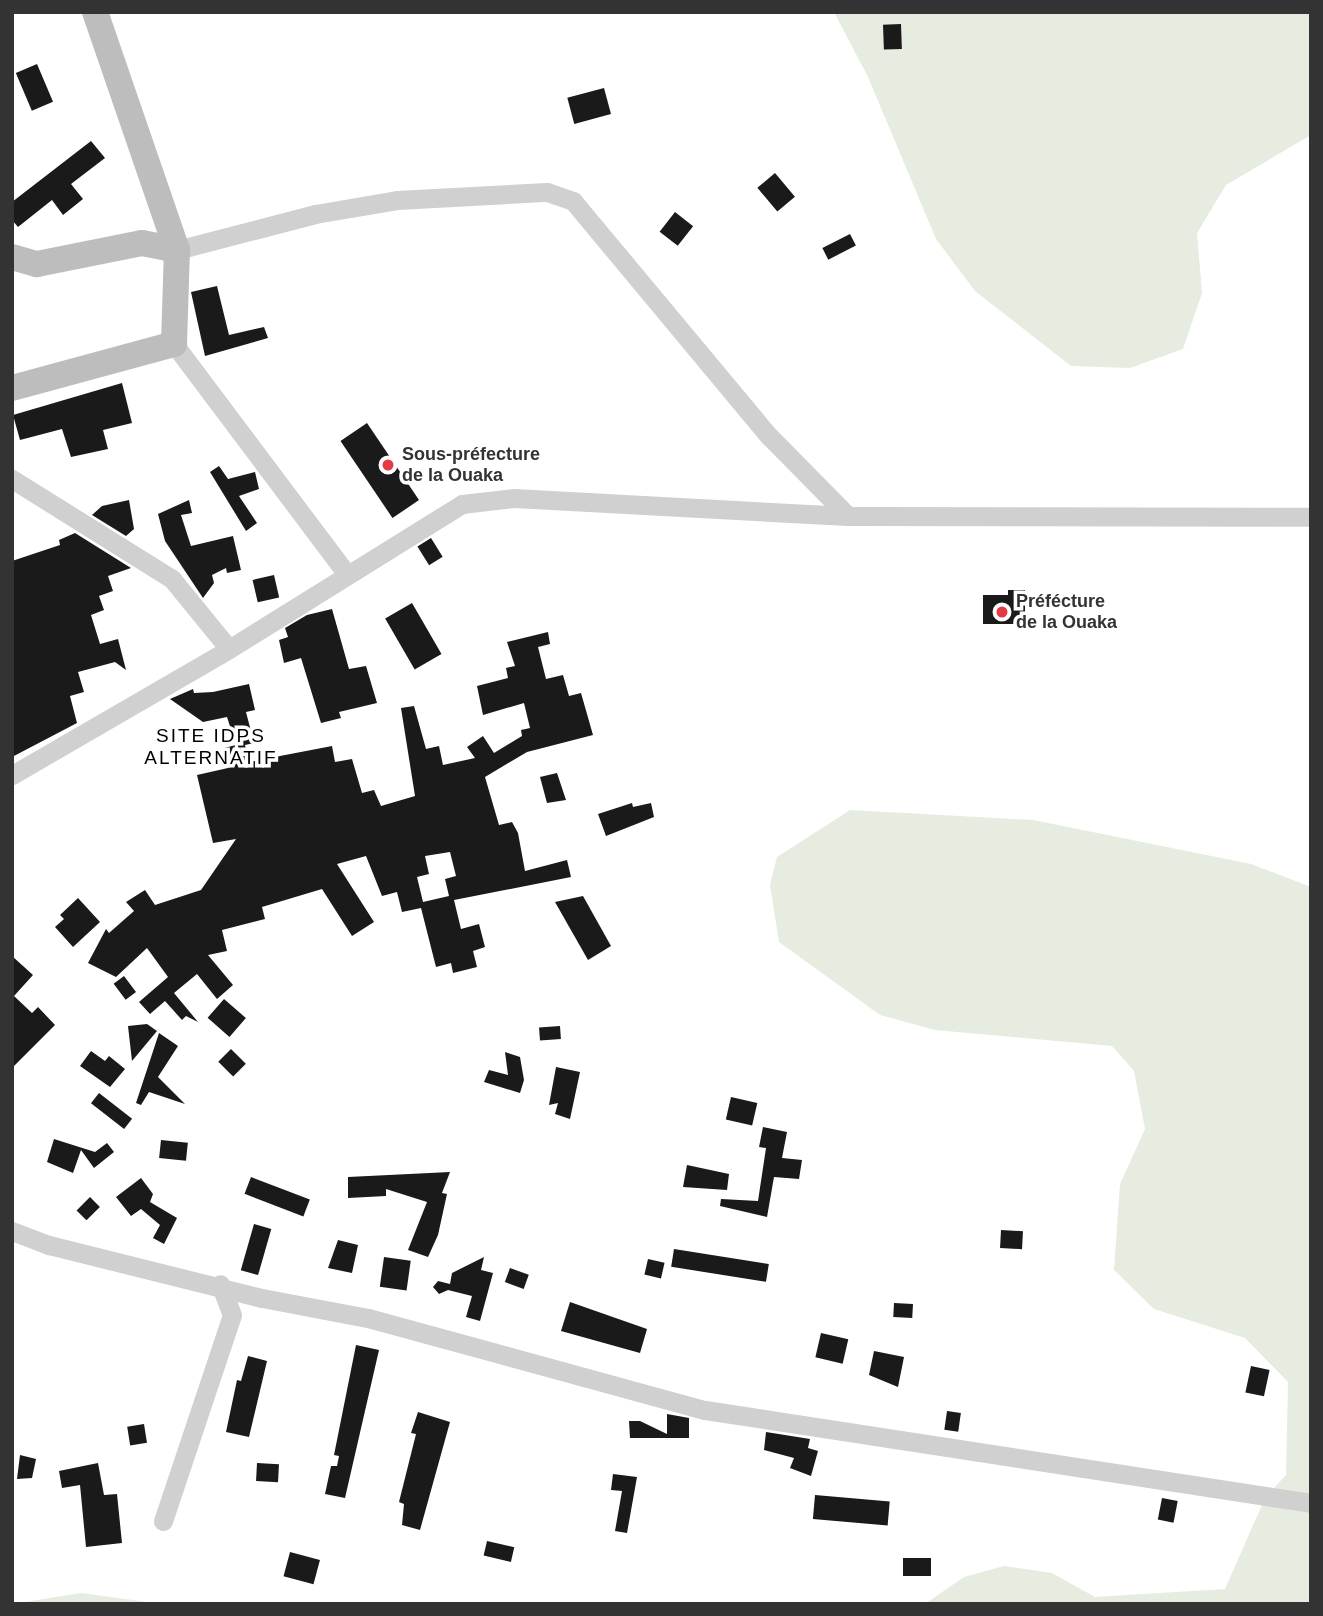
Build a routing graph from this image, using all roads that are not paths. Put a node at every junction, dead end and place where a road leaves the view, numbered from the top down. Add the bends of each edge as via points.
1 (95, 12) edge
2 (177, 250) junction
3 (12, 257) edge
4 (174, 344) junction
5 (12, 388) edge
6 (12, 479) edge
7 (848, 516) junction
8 (1311, 517) edge
9 (348, 574) junction
10 (229, 649) junction
11 (12, 775) edge
12 (12, 1231) edge
13 (220, 1284) junction
14 (1311, 1503) edge
15 (163, 1521) dead end

1 - 2 street
2 - 3 street via 142,243 37,264
2 - 4 street
2 - 7 street via 314,215 397,200 547,191 573,201 769,436
4 - 5 street
4 - 9 street
6 - 10 street via 172,579
7 - 8 street
7 - 9 street via 487,499 462,504
9 - 10 street
10 - 11 street
12 - 13 street via 49,1245
13 - 14 street via 262,1298 380,1321 705,1410
13 - 15 street via 232,1315

